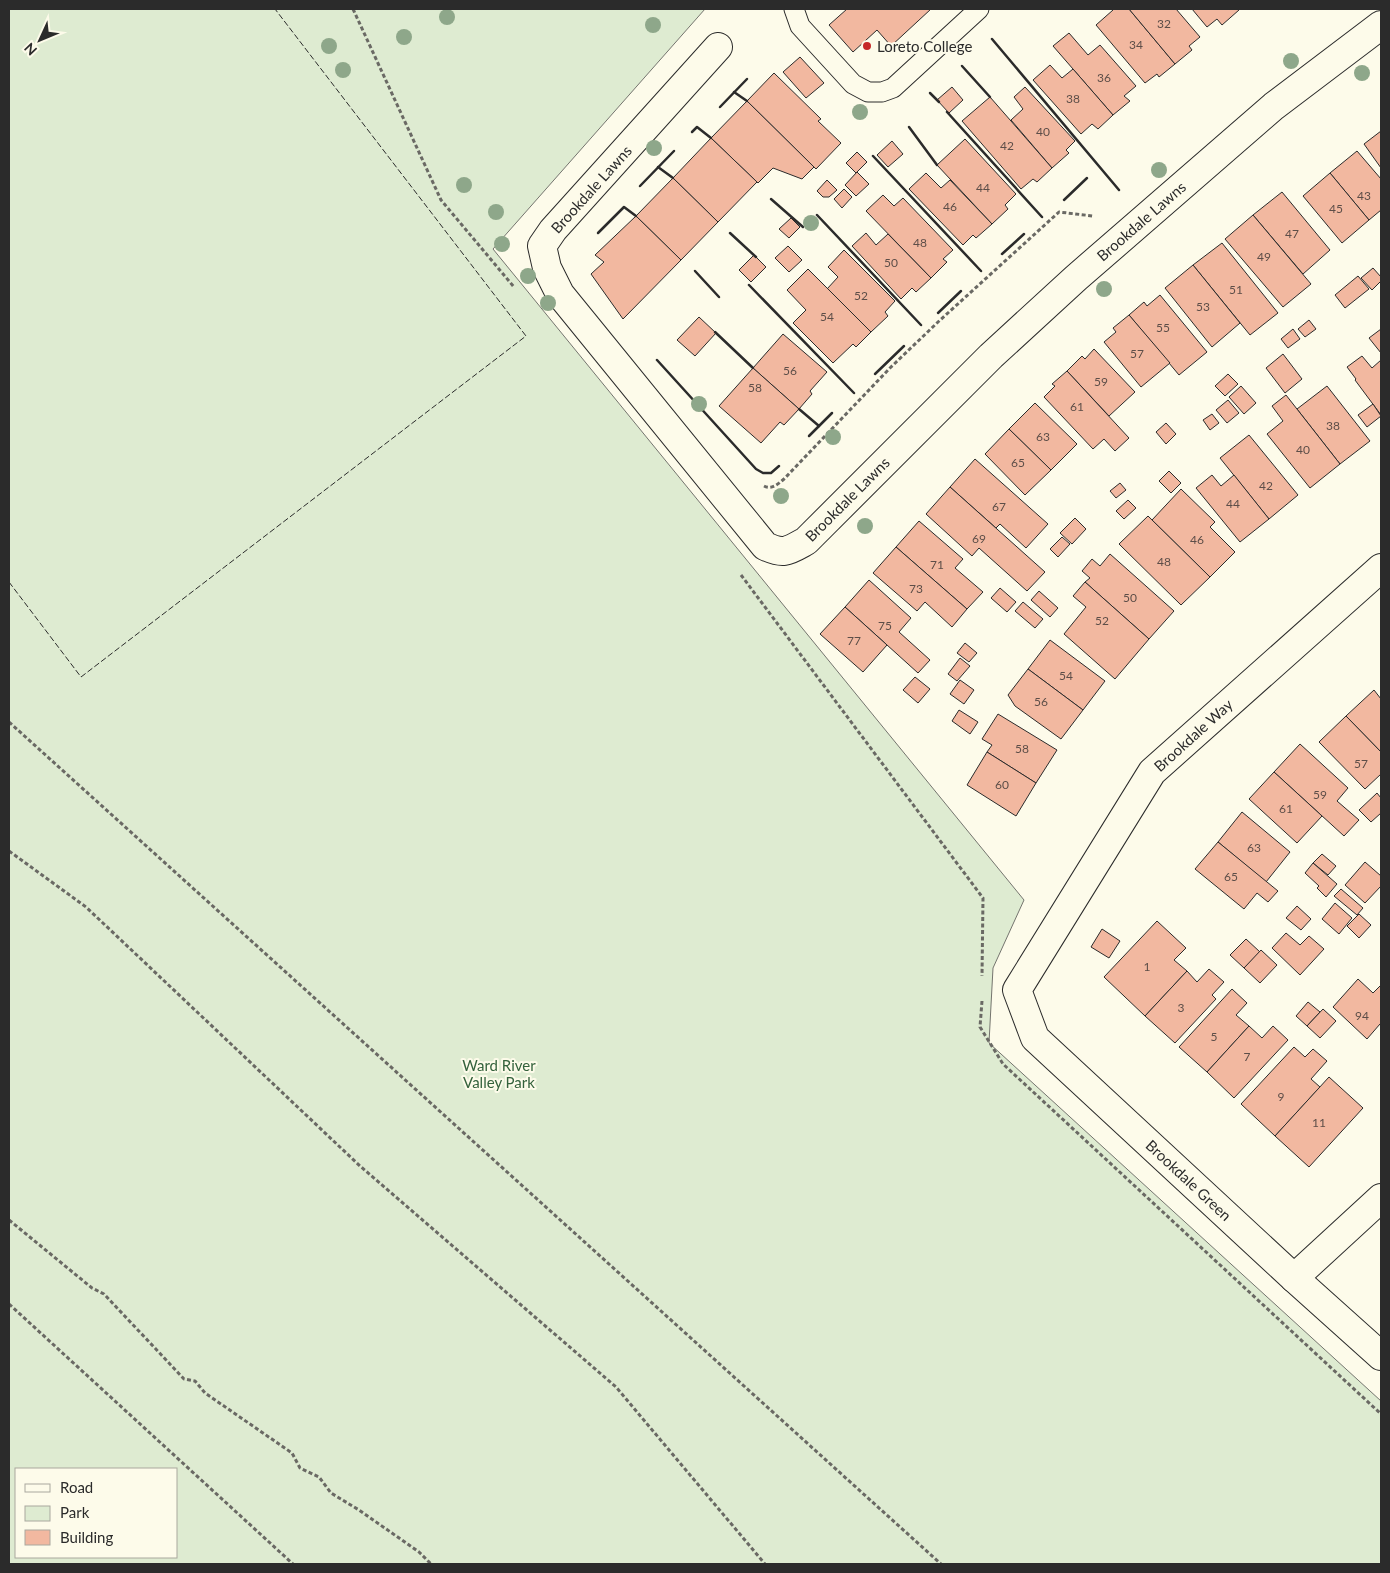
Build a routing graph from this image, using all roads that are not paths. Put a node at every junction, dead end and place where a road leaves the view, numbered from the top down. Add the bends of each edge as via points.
1 (794, 9) edge
2 (979, 9) edge
3 (1381, 25) edge
4 (718, 47) dead end
5 (1381, 568) edge
6 (1017, 990) joint
7 (1381, 1198) edge
8 (1294, 1278) junction
9 (1381, 1356) edge

1 - 2 lane via 800,26 853,84 868,92 882,92 893,88
3 - 4 street, Brookdale Lawns via 1274,106 1076,278 991,356 806,541 790,550 778,552 765,546 560,294 547,268 542,246
5 - 6 street, Brookdale Way via 1152,772
6 - 8 street, Brookdale Green via 1035,1038
7 - 8 street
8 - 9 street, Brookdale Green

